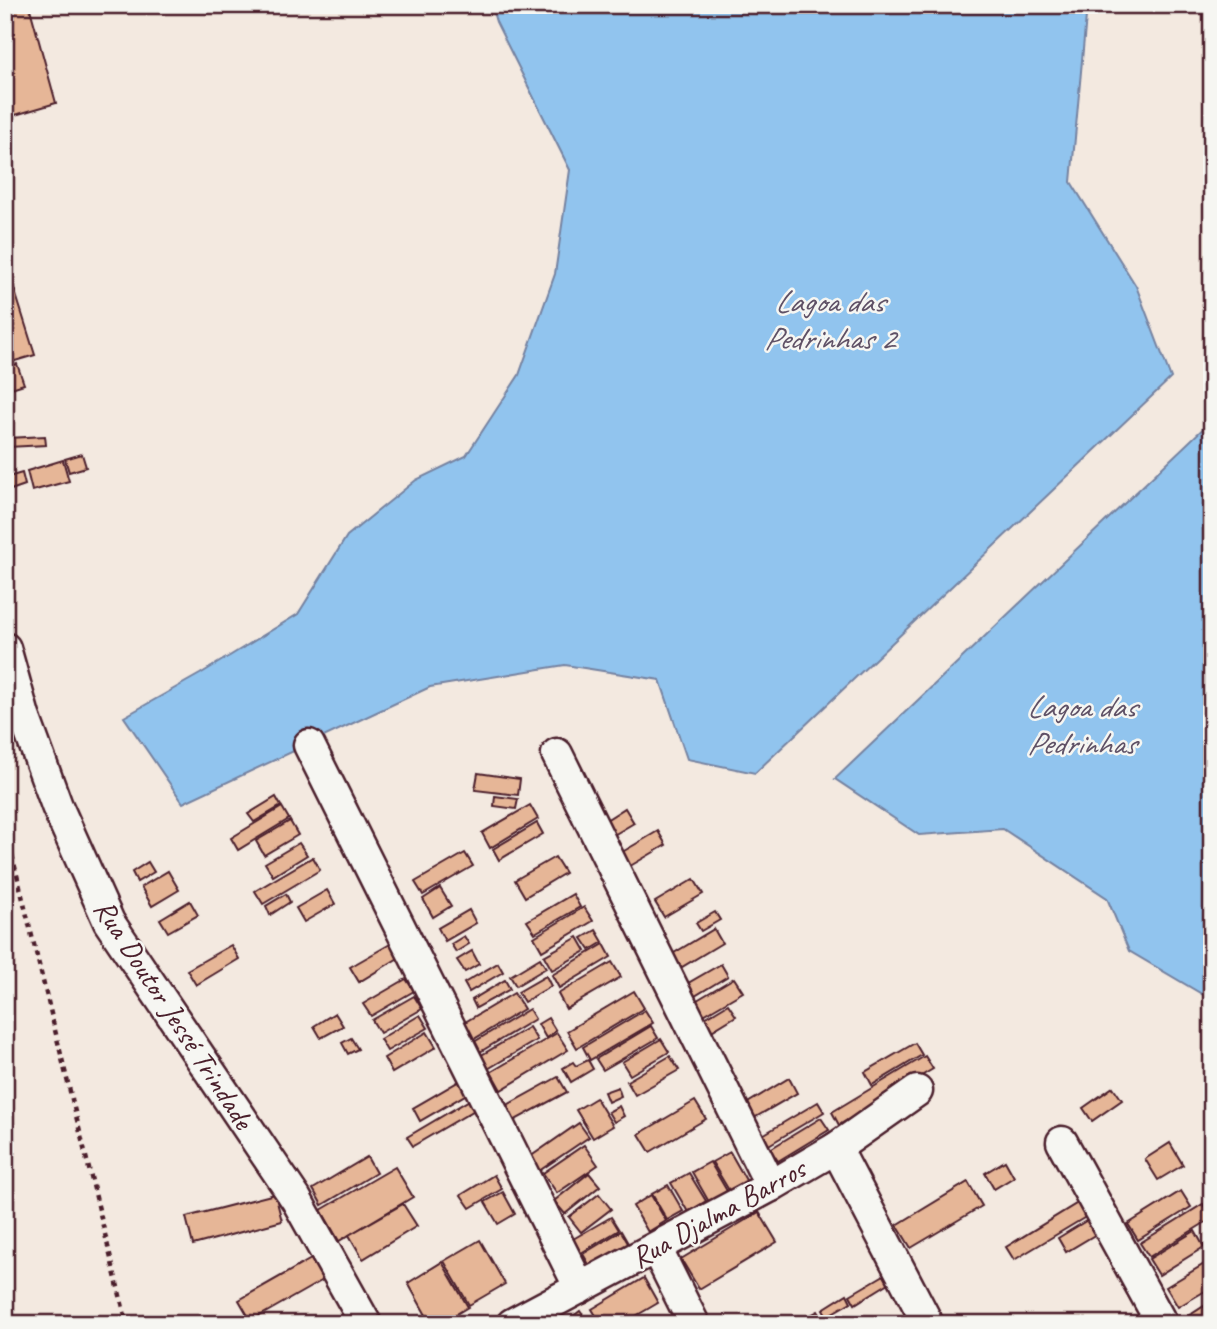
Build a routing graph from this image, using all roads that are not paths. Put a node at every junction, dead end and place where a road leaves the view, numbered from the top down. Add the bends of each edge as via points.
1 (5, 648) edge
2 (309, 745) dead end
3 (557, 754) dead end
4 (917, 1091) dead end
5 (1062, 1142) dead end
6 (836, 1148) junction
7 (771, 1186) junction
8 (656, 1248) junction
9 (580, 1288) junction
10 (518, 1322) edge
11 (366, 1324) edge
12 (694, 1324) edge
13 (928, 1324) edge
14 (1162, 1324) edge

1 - 11 street, Rua Doutor Jessé Trindade via 57,806 109,922 296,1199
2 - 9 street
3 - 7 street
4 - 6 street, Rua Djalma Barros
5 - 14 street
6 - 7 street, Rua Djalma Barros
6 - 13 street
7 - 8 street, Rua Djalma Barros
8 - 9 street, Rua Djalma Barros
8 - 12 street
9 - 10 street, Rua Djalma Barros

